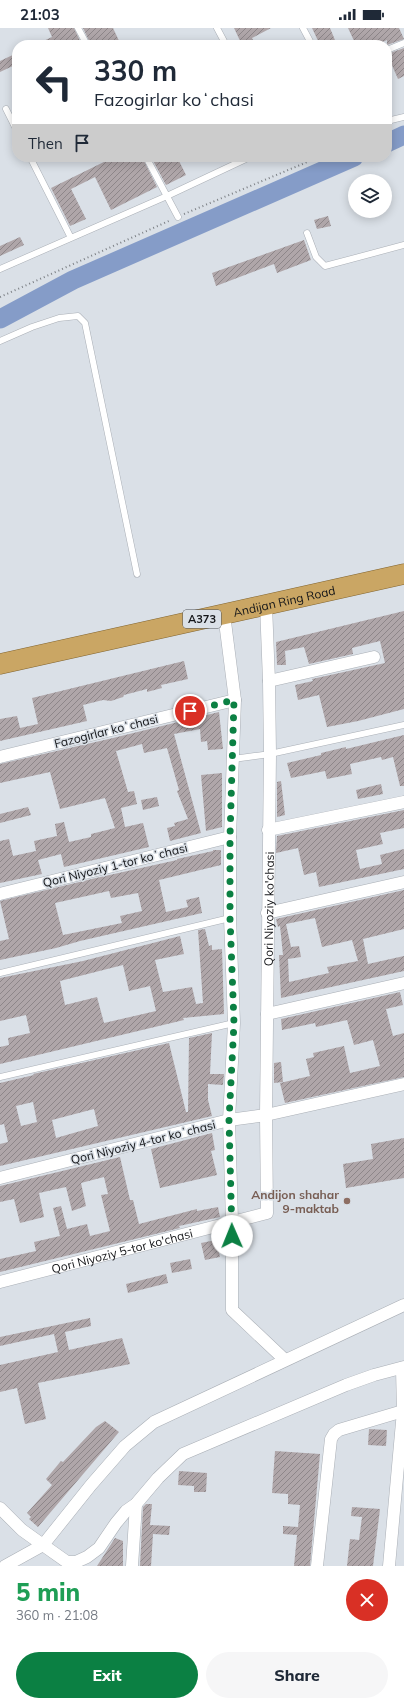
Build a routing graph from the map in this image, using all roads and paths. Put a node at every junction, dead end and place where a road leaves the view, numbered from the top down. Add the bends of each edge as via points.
1 (78, 28) edge
2 (217, 28) edge
3 (304, 28) edge
4 (84, 40) edge
5 (223, 40) edge
6 (310, 40) edge
7 (404, 43) edge
8 (392, 48) edge
9 (6, 109) dead end
10 (404, 117) edge
11 (12, 121) edge
12 (392, 121) edge
13 (33, 162) edge
14 (149, 162) edge
15 (239, 162) edge
16 (308, 162) edge
17 (167, 196) junction
18 (178, 217) junction
19 (307, 232) dead end
20 (71, 238) junction
21 (404, 244) edge
22 (0, 269) edge
23 (0, 297) edge
24 (0, 341) edge
25 (404, 560) edge
26 (137, 574) dead end
27 (404, 574) edge
28 (266, 605) junction
29 (224, 614) junction
30 (0, 651) edge
31 (374, 657) dead end
32 (0, 664) edge
33 (269, 680) junction
34 (234, 700) junction
35 (404, 726) edge
36 (270, 754) junction
37 (0, 757) edge
38 (233, 759) junction
39 (404, 802) edge
40 (268, 830) junction
41 (230, 837) junction
42 (404, 882) edge
43 (0, 894) edge
44 (267, 913) junction
45 (230, 918) junction
46 (0, 973) edge
47 (404, 983) edge
48 (267, 1014) junction
49 (234, 1023) junction
50 (0, 1077) edge
51 (404, 1084) edge
52 (266, 1115) junction
53 (229, 1120) junction
54 (0, 1178) edge
55 (268, 1213) joint
56 (232, 1221) junction
57 (0, 1282) edge
58 (404, 1305) edge
59 (285, 1360) junction
60 (403, 1367) edge
61 (403, 1411) junction
62 (136, 1504) junction
63 (0, 1508) edge
64 (43, 1545) junction
65 (99, 1548) junction
66 (67, 1564) edge
67 (0, 1565) edge
68 (4, 1566) edge
69 (91, 1566) edge
70 (132, 1566) edge
71 (316, 1566) edge
72 (390, 1566) edge

1 - 4 lane
2 - 5 lane
3 - 6 lane
7 - 8 lane
9 - 11 lane
10 - 12 lane
13 - 20 lane
14 - 17 lane
15 - 17 lane
16 - 18 path
17 - 18 lane
17 - 20 lane
18 - 23 path
19 - 21 lane via 316,257 325,266
20 - 22 lane
24 - 26 lane via 58,318 78,316 85,323
25 - 30 highway, Andijan Ring Road / A373
27 - 28 highway, Andijan Ring Road / A373
28 - 29 highway, Andijan Ring Road / A373
28 - 33 street, Qori Niyoziy ko'chasi
29 - 32 highway, Andijan Ring Road / A373
29 - 34 street
31 - 33 street
33 - 36 street, Qori Niyoziy ko'chasi
34 - 37 street, Fazogirlar koʻchasi
34 - 38 street
35 - 36 lane
36 - 38 lane
36 - 40 street, Qori Niyoziy ko'chasi
38 - 41 street
39 - 40 street
40 - 44 street, Qori Niyoziy ko'chasi
41 - 43 street, Qori Niyoziy 1-tor koʻchasi
41 - 45 street
42 - 44 street
44 - 48 street, Qori Niyoziy ko'chasi
45 - 46 lane
45 - 49 street
47 - 48 street
48 - 52 street, Qori Niyoziy ko'chasi
49 - 50 lane
49 - 53 street
51 - 52 street, Qori Niyoziy 4-tor koʻchasi
52 - 53 street, Qori Niyoziy 4-tor koʻchasi
52 - 55 street, Qori Niyoziy ko'chasi
53 - 54 street, Qori Niyoziy 4-tor koʻchasi
53 - 56 street
55 - 56 street, Qori Niyoziy 5-tor ko'chasi
56 - 57 street, Qori Niyoziy 5-tor ko'chasi
56 - 59 street via 232,1310
58 - 59 street
59 - 64 street via 154,1422 125,1446
60 - 61 street
60 - 62 street via 346,1385 183,1454
61 - 71 street via 340,1430 331,1439
61 - 72 street
62 - 65 street via 126,1511
62 - 70 street
63 - 64 street via 22,1530
64 - 66 street
64 - 68 street
65 - 66 street via 87,1557
65 - 69 street
67 - 68 street

